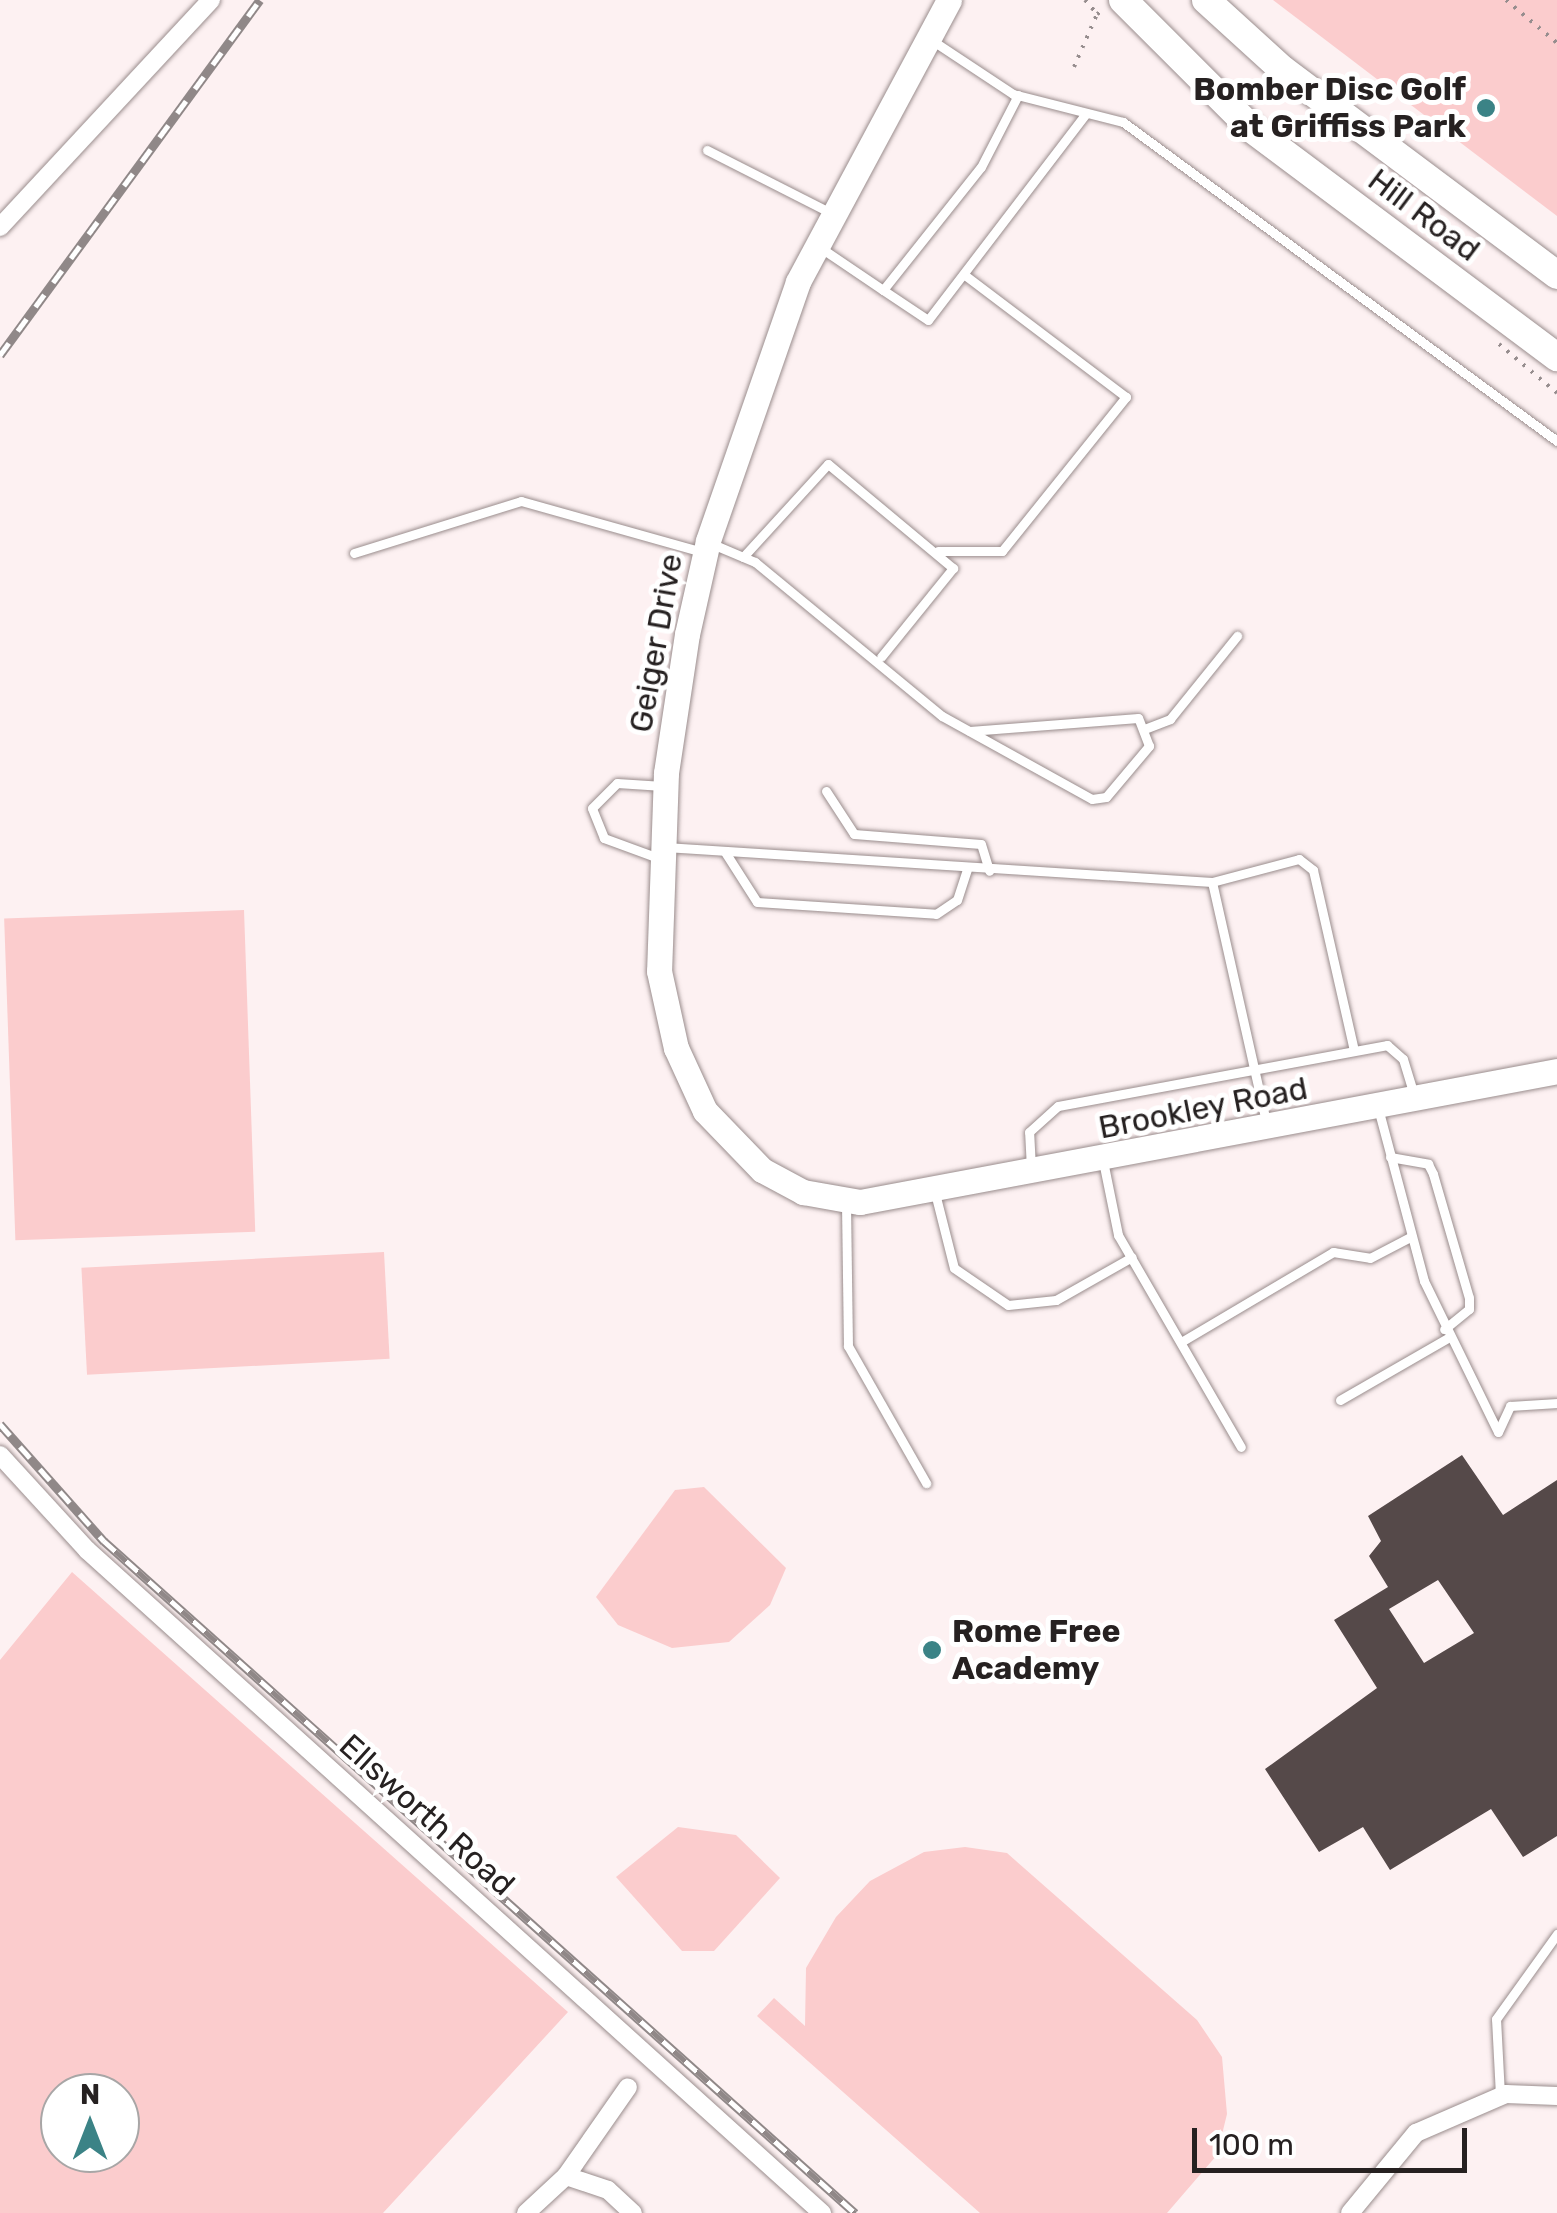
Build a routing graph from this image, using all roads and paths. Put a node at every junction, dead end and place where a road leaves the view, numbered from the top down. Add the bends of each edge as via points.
1 (211, 0) edge
2 (949, 0) edge
3 (964, 0) edge
4 (1124, 0) edge
5 (1206, 0) edge
6 (1506, 0) edge
7 (1096, 14) dead end
8 (930, 39) junction
9 (1557, 43) edge
10 (1074, 67) dead end
11 (1018, 95) junction
12 (1086, 113) junction
13 (708, 150) dead end
14 (831, 213) junction
15 (0, 227) edge
16 (816, 244) junction
17 (1557, 275) edge
18 (966, 276) junction
19 (884, 290) junction
20 (1557, 357) edge
21 (1557, 441) edge
22 (707, 547) junction
23 (938, 551) junction
24 (354, 553) dead end
25 (743, 557) junction
26 (1237, 636) dead end
27 (881, 656) junction
28 (1147, 728) junction
29 (969, 731) junction
30 (666, 786) junction
31 (826, 790) dead end
32 (725, 852) junction
33 (662, 853) junction
34 (967, 870) junction
35 (989, 871) junction
36 (1212, 882) junction
37 (1354, 1050) junction
38 (1255, 1071) junction
39 (1557, 1071) edge
40 (1415, 1099) junction
41 (1378, 1106) junction
42 (1268, 1128) junction
43 (1390, 1157) junction
44 (1102, 1161) junction
45 (1032, 1175) junction
46 (936, 1193) junction
47 (853, 1202) junction
48 (1412, 1236) junction
49 (1132, 1257) junction
50 (1446, 1333) junction
51 (1181, 1342) junction
52 (1340, 1400) dead end
53 (1557, 1404) edge
54 (1241, 1447) dead end
55 (0, 1455) edge
56 (926, 1483) dead end
57 (1557, 1934) edge
58 (628, 2087) dead end
59 (1500, 2096) junction
60 (1557, 2096) edge
61 (566, 2176) junction
62 (526, 2213) edge
63 (632, 2213) edge
64 (822, 2213) edge
65 (1350, 2213) edge

1 - 15 street
2 - 8 street, Geiger Drive
3 - 8 street, Geiger Drive
4 - 20 main road, Hill Road via 1252,128
5 - 17 main road, Hill Road via 1284,70
6 - 9 path
7 - 10 path
8 - 11 lane
8 - 14 street, Geiger Drive
11 - 12 lane
11 - 19 lane via 981,167
12 - 18 lane
12 - 21 lane via 1122,122 1178,158
13 - 14 lane
14 - 16 street, Geiger Drive
16 - 19 lane
16 - 22 street, Geiger Drive
18 - 19 lane via 928,320
18 - 23 lane via 1126,397 1002,551
22 - 24 lane via 520,501
22 - 25 lane
22 - 30 street, Geiger Drive
23 - 25 lane via 828,464
23 - 27 lane via 954,568
25 - 27 lane
26 - 28 lane via 1170,719
27 - 29 lane
28 - 29 lane via 1119,717
28 - 29 lane via 1149,746 1106,797 1092,799
30 - 33 street, Geiger Drive
30 - 33 lane via 616,783 592,808 604,838
31 - 35 lane via 854,834 981,844
32 - 33 lane
32 - 34 lane
32 - 34 lane via 744,894 777,903 936,914 957,900
33 - 47 street, Geiger Drive via 665,1006 705,1110 762,1170
34 - 35 lane
35 - 36 lane
36 - 37 lane via 1299,859 1312,870
36 - 38 lane
37 - 38 lane
37 - 40 lane via 1395,1048
38 - 42 lane
38 - 45 lane via 1041,1114 1030,1132
39 - 40 street, Brookley Road
40 - 41 street, Brookley Road
41 - 42 street, Brookley Road
41 - 43 lane
42 - 44 street, Brookley Road
43 - 48 lane
43 - 50 lane via 1428,1164 1433,1174 1469,1298 1469,1309
44 - 45 street, Brookley Road
44 - 49 lane
45 - 46 street, Brookley Road
46 - 47 street, Brookley Road
46 - 49 lane via 954,1268 1008,1305 1056,1300
47 - 56 lane via 848,1346
48 - 50 lane
48 - 51 lane via 1370,1258 1333,1252
49 - 51 lane
50 - 52 lane
50 - 53 lane via 1498,1432 1510,1406
51 - 54 lane
55 - 64 street, Ellsworth Road via 87,1550
57 - 59 lane via 1496,2019
58 - 61 street
59 - 60 street
59 - 65 street via 1416,2133
61 - 62 street
61 - 63 street via 608,2190

